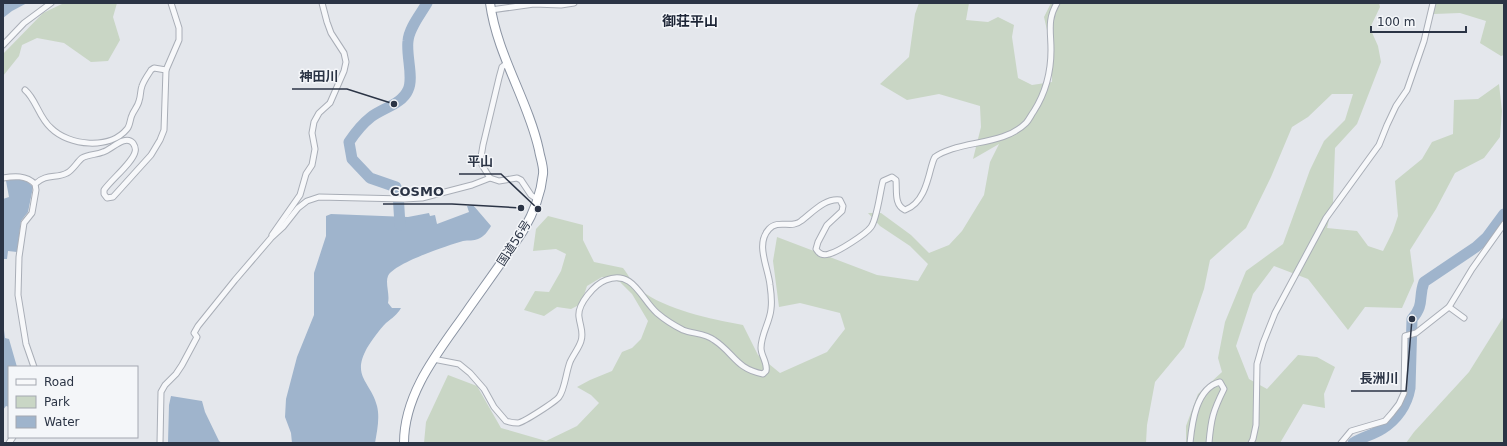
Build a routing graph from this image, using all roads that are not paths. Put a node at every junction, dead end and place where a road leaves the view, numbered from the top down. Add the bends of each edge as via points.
1 (51, 3) edge
2 (171, 3) edge
3 (322, 3) edge
4 (574, 3) edge
5 (1057, 3) edge
6 (1433, 3) edge
7 (490, 7) edge
8 (3, 45) edge
9 (507, 63) junction
10 (166, 70) junction
11 (25, 90) dead end
12 (3, 178) edge
13 (490, 178) junction
14 (35, 184) junction
15 (538, 200) junction
16 (1504, 224) edge
17 (271, 238) junction
18 (1449, 307) junction
19 (1464, 318) dead end
20 (433, 359) junction
21 (34, 366) edge
22 (160, 443) edge
23 (404, 443) edge
24 (1190, 443) edge
25 (1209, 443) edge
26 (1251, 443) edge
27 (1341, 443) edge

1 - 8 street via 24,23
2 - 10 street via 179,28 179,40
3 - 17 street via 331,33 344,53 346,62 330,103 314,122 312,165 306,174 300,195
4 - 7 street
5 - 20 street via 1049,20 1051,51 1048,81 1042,97 1026,123 1014,132 989,141 956,148 934,158 924,192 910,208 905,210 898,204 896,180 892,177 883,181 872,226 860,237 829,254 822,255 816,249 827,225 842,211 840,200 828,200 798,223 775,225 770,228 763,245 770,285 771,310 761,343 761,352 767,367 763,374 747,369 715,340 683,330 657,313 632,283 623,278 604,280 592,290 580,307 578,316 583,330 581,341 570,363 560,396 519,423 506,421 484,389 458,364
6 - 26 street via 1424,41 1407,90 1396,106 1379,144 1326,218 1293,278 1263,342 1257,364 1256,425
7 - 9 highway, 国道56号
9 - 13 street via 502,67 481,157 482,165
9 - 15 highway, 国道56号 via 536,136 544,173
10 - 11 street via 151,70 142,86 128,129 114,138 93,144 64,136 51,129
10 - 14 street via 164,130 160,140 152,155 113,197 107,198 104,190 131,161 135,151 131,141 120,142 103,152 90,155 66,174 51,176
12 - 14 street via 16,176
13 - 15 street via 499,181 517,178
13 - 17 street via 422,198 319,197 307,201 298,208
14 - 21 street via 32,213 24,223 19,257 18,295 26,344
15 - 20 highway, 国道56号 via 523,231
16 - 18 street
17 - 22 street via 198,326 194,333 197,337 189,355 161,392
18 - 19 street
18 - 27 street via 1416,333 1405,336 1404,393 1392,413 1385,421 1351,431
20 - 23 highway, 国道56号 via 418,386 408,412
24 - 25 street via 1197,406 1208,388 1220,382 1224,389 1211,419

